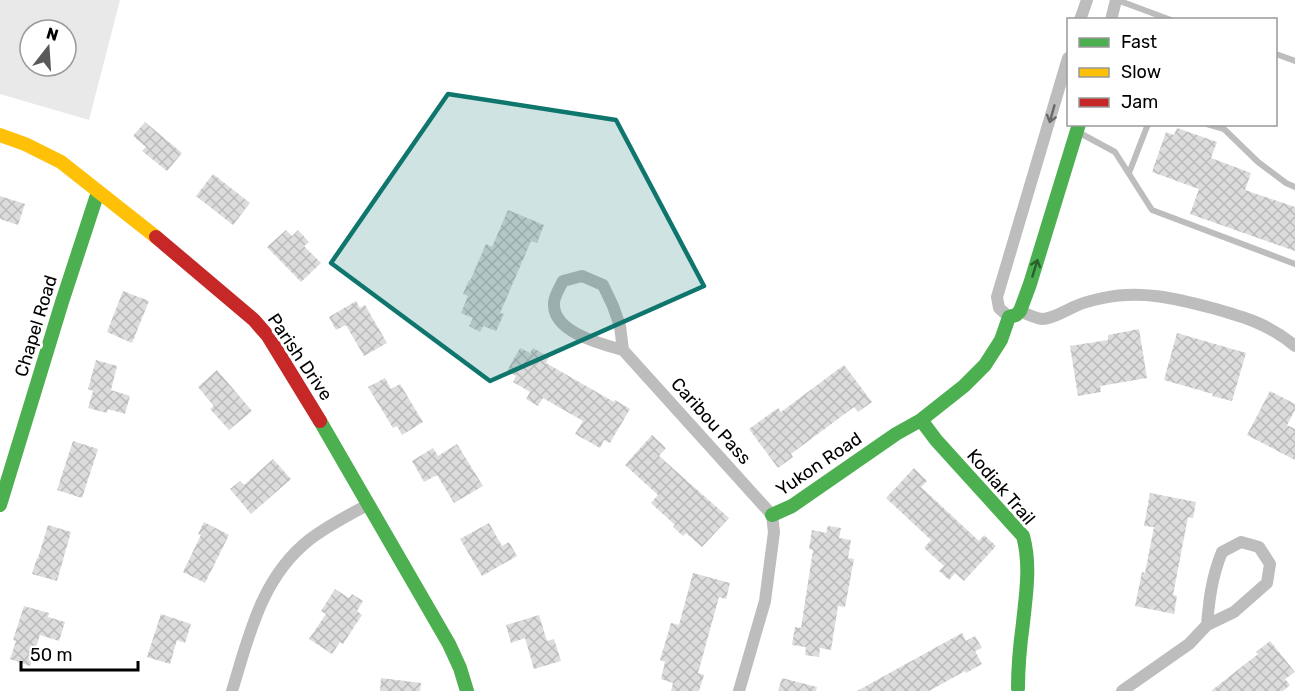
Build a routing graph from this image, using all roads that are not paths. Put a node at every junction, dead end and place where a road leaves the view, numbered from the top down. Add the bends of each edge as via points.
1 (1087, 0) edge
2 (1117, 0) edge
3 (1081, 18) edge
4 (1112, 18) edge
5 (1166, 18) edge
6 (1277, 55) edge
7 (1067, 61) edge
8 (1295, 61) edge
9 (1147, 126) edge
10 (1214, 126) edge
11 (1078, 128) edge
12 (0, 135) edge
13 (1129, 173) junction
14 (1295, 187) edge
15 (98, 192) junction
16 (1295, 264) edge
17 (1015, 314) junction
18 (1295, 346) edge
19 (623, 350) junction
20 (921, 420) junction
21 (369, 504) junction
22 (0, 505) edge
23 (772, 515) junction
24 (1207, 625) junction
25 (1019, 690) edge
26 (232, 691) edge
27 (467, 691) edge
28 (739, 691) edge
29 (1122, 691) edge

1 - 3 street
2 - 4 street
2 - 5 lane
6 - 8 lane
7 -> 17 street via 998,297 999,308
9 - 13 lane
10 - 14 lane via 1224,129 1258,162
11 - 13 lane via 1115,152
17 -> 11 street, Yukon Road via 1030,284
12 - 15 street, Parish Drive via 61,162
13 - 16 lane via 1152,210
15 - 21 street, Parish Drive via 254,320 268,336
15 - 22 street, Chapel Road
17 - 18 street via 1043,319 1101,298 1152,294 1257,322
17 - 20 street, Yukon Road via 985,365
19 - 19 street via 620,326 603,285 582,276 563,281 553,301 555,315 565,327
19 - 23 street, Caribou Pass
20 - 23 street, Yukon Road via 792,506
20 - 25 street, Kodiak Trail via 1023,536 1028,549
21 - 26 street via 308,541 281,568 260,604
21 - 27 street, Parish Drive via 449,644
23 - 28 street, Yukon Road via 774,532 765,601
24 - 24 street via 1234,612 1268,583 1270,564 1259,547 1242,542 1222,552 1209,599
24 - 29 street via 1188,644

